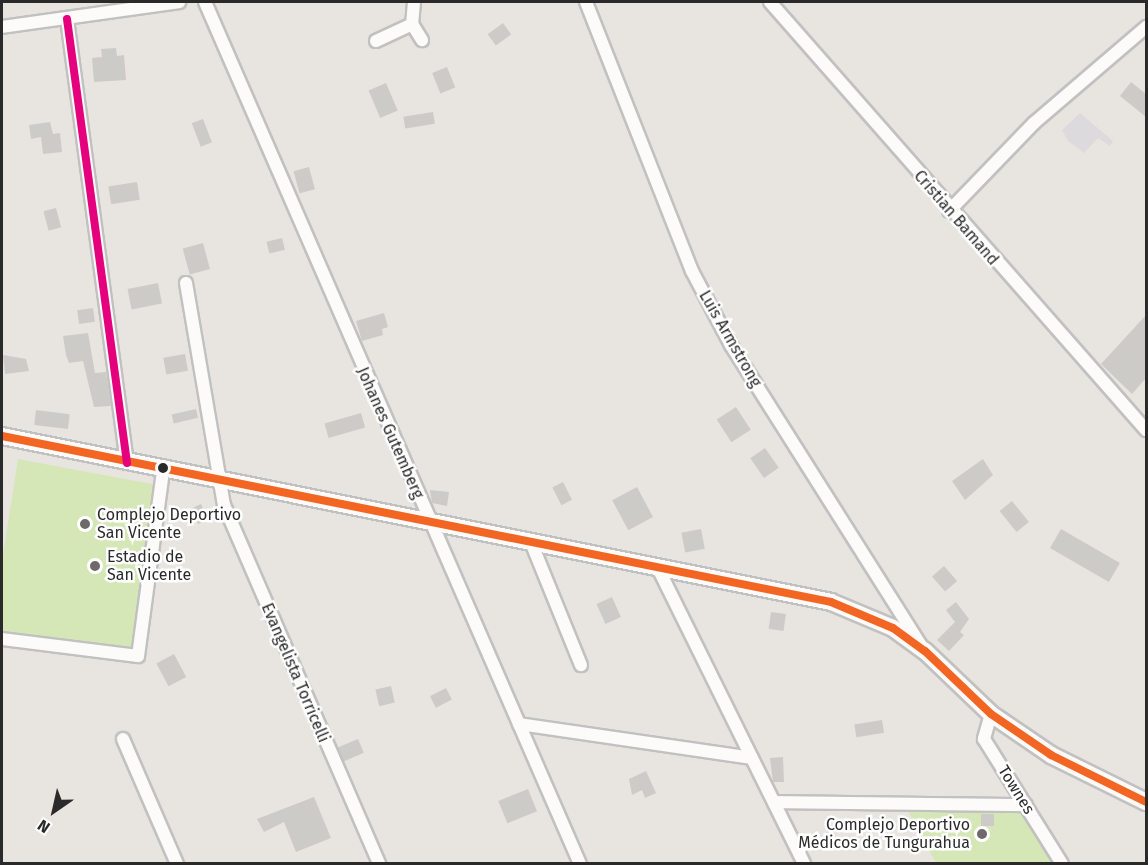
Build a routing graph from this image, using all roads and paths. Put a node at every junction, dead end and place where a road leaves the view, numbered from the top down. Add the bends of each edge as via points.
1 (178, 2) edge
2 (205, 2) edge
3 (414, 2) edge
4 (586, 2) edge
5 (770, 2) edge
6 (67, 19) junction
7 (412, 24) junction
8 (2, 27) edge
9 (1146, 27) edge
10 (422, 40) dead end
11 (376, 41) dead end
12 (949, 211) junction
13 (186, 283) dead end
14 (1146, 430) edge
15 (2, 439) edge
16 (127, 463) junction
17 (163, 470) junction
18 (219, 480) junction
19 (429, 521) junction
20 (531, 542) junction
21 (658, 568) junction
22 (2, 639) edge
23 (924, 651) junction
24 (581, 665) dead end
25 (991, 714) junction
26 (519, 724) junction
27 (123, 739) dead end
28 (752, 758) junction
29 (774, 802) junction
30 (1146, 802) edge
31 (1026, 805) junction
32 (177, 864) edge
33 (379, 864) edge
34 (580, 864) edge
35 (804, 864) edge
36 (1062, 864) edge

1 - 6 street
2 - 19 street, Johanes Gutemberg
3 - 7 street
4 - 23 street, Luis Armstrong via 692,271 731,345
5 - 12 street, Cristian Bamand
6 - 8 street
6 - 16 street
7 - 10 street
7 - 11 street
9 - 12 street via 1034,123
12 - 14 street, Cristian Bamand
13 - 18 street, Evangelista Torricelli
15 - 16 street
16 - 17 street
17 - 18 street
17 - 22 street via 138,656
18 - 19 street
18 - 33 street, Evangelista Torricelli via 224,505
19 - 20 street
19 - 26 street, Johanes Gutemberg
20 - 21 street
20 - 24 street
21 - 23 street via 831,602 892,628
21 - 28 street
23 - 25 street
25 - 30 street via 1051,755
25 - 31 street, Townes via 984,739
26 - 28 street
26 - 34 street, Johanes Gutemberg
27 - 32 street
28 - 29 street
29 - 31 street
29 - 35 street
31 - 36 street, Townes

